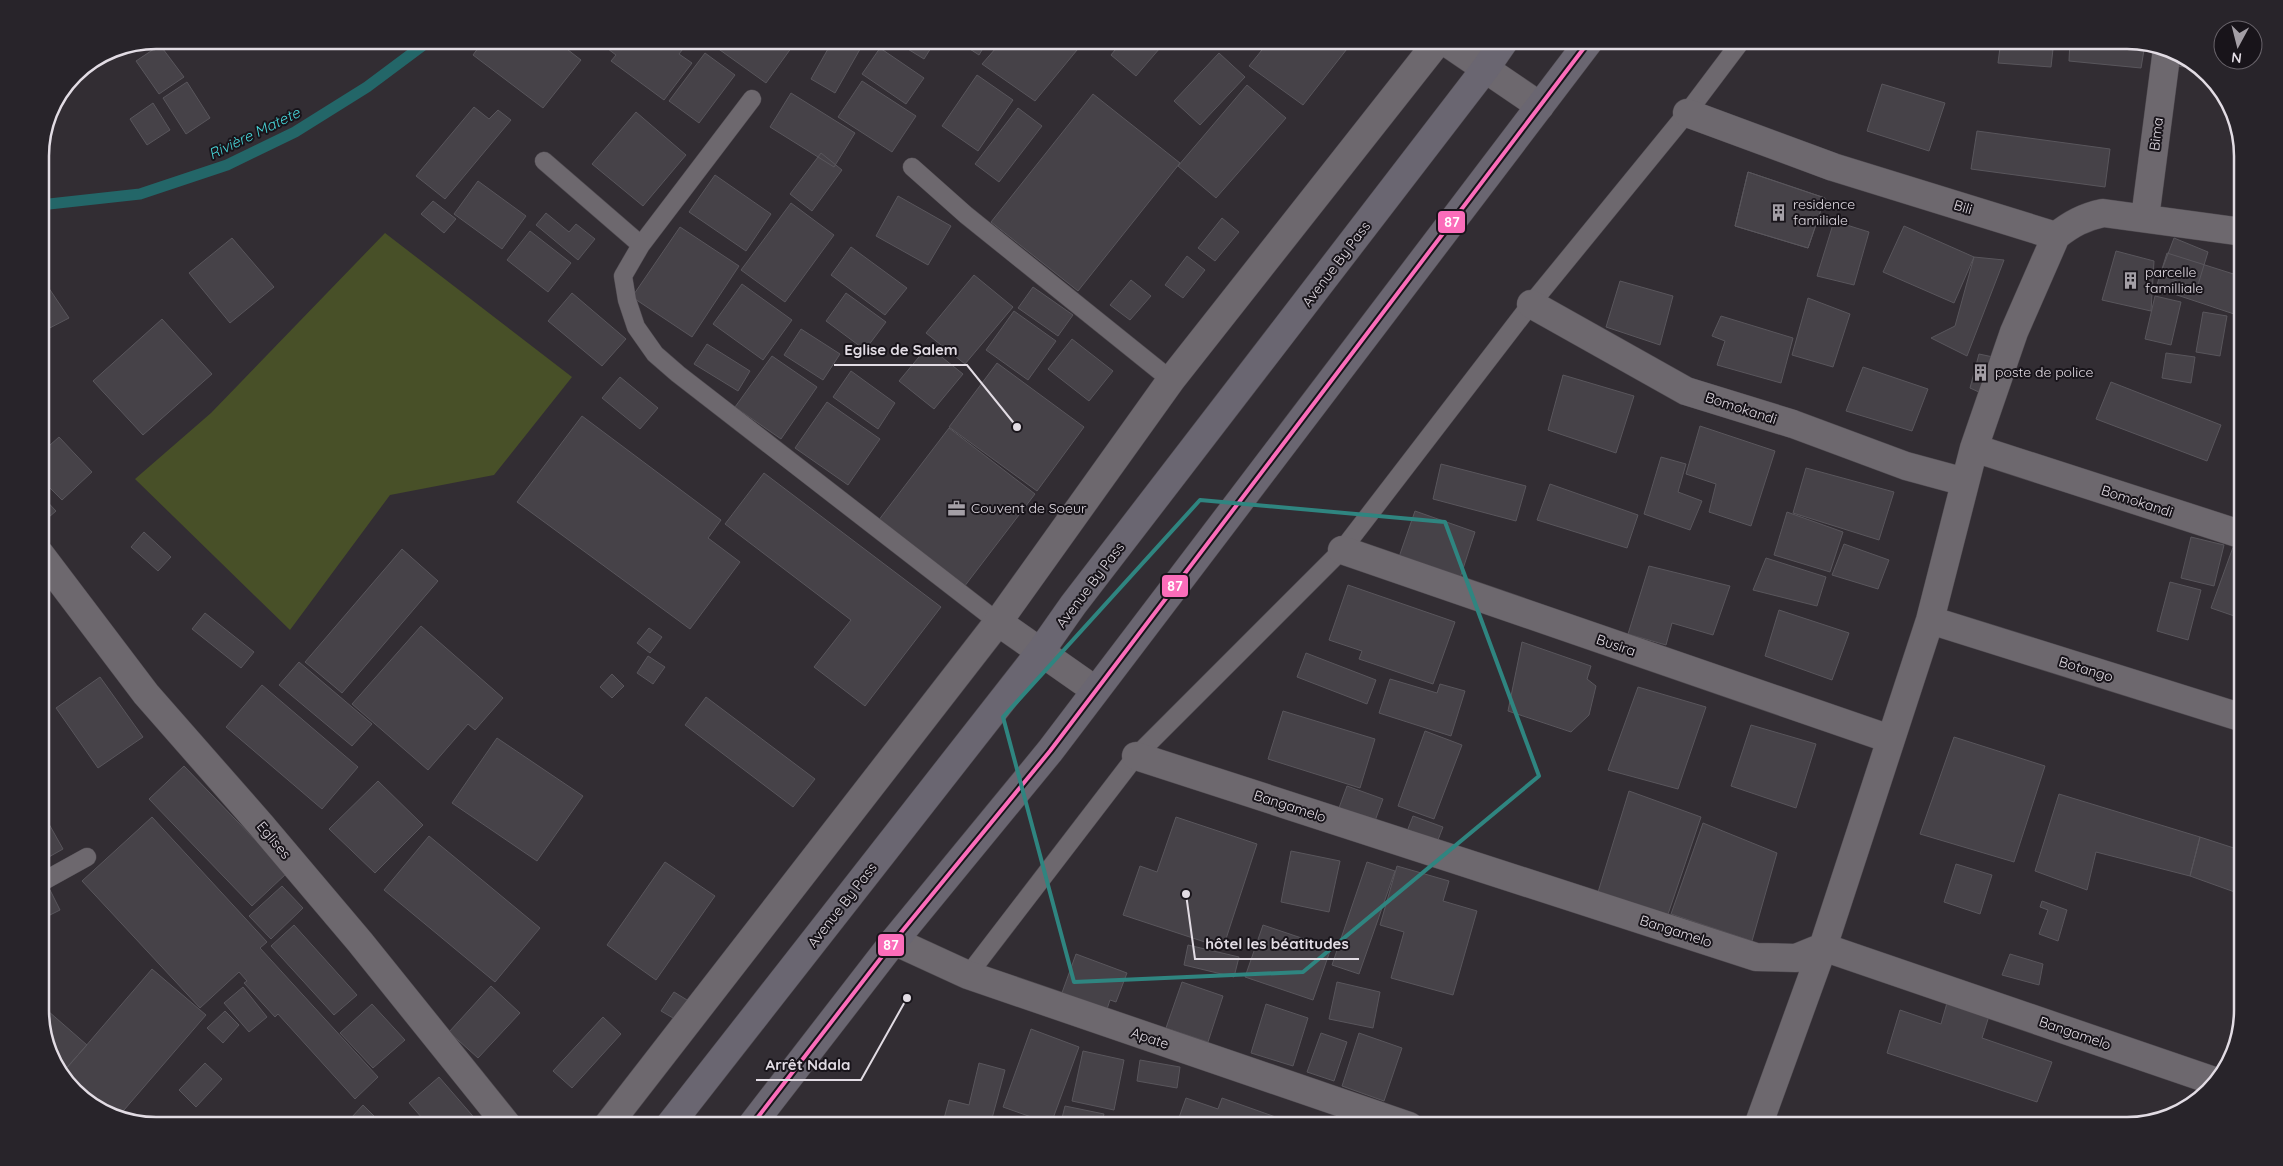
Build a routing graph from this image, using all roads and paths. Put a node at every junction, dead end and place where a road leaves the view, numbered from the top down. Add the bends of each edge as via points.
1 (1434, 49) edge
2 (1455, 49) edge
3 (1499, 49) edge
4 (1583, 49) edge
5 (1735, 49) edge
6 (2166, 56) edge
7 (1485, 69) junction
8 (752, 99) dead end
9 (1540, 106) junction
10 (1687, 113) junction
11 (544, 162) dead end
12 (912, 166) dead end
13 (2145, 218) junction
14 (2234, 231) edge
15 (2056, 236) junction
16 (641, 245) junction
17 (1531, 304) junction
18 (1171, 380) junction
19 (1974, 448) junction
20 (1965, 482) junction
21 (2234, 532) edge
22 (1342, 550) junction
23 (49, 566) edge
24 (1930, 620) junction
25 (998, 622) junction
26 (1040, 652) junction
27 (1095, 690) junction
28 (2234, 715) edge
29 (1890, 739) junction
30 (1136, 756) junction
31 (87, 857) dead end
32 (49, 878) edge
33 (894, 942) junction
34 (1822, 947) junction
35 (968, 976) junction
36 (2209, 1079) edge
37 (501, 1117) edge
38 (614, 1117) edge
39 (676, 1117) edge
40 (758, 1117) edge
41 (1383, 1117) edge
42 (1761, 1117) edge

1 - 18 street
2 - 7 street
3 - 7 highway, Avenue By Pass
4 - 9 highway
5 - 10 lane
6 - 13 street, Bima
7 - 9 street
7 - 26 highway, Avenue By Pass
8 - 16 lane
9 - 27 highway
10 - 15 street, Bili via 1833,167
10 - 17 lane
11 - 16 lane
12 - 18 lane via 966,215
13 - 14 street
13 - 15 street via 2103,213 2087,216
15 - 19 street via 2014,332
16 - 25 lane via 623,276 626,300 636,327 655,354
17 - 20 street, Bomokandi via 1686,391 1793,424 1906,466
17 - 22 lane
18 - 25 street
19 - 20 street
19 - 21 street, Bomokandi
20 - 24 street
22 - 29 street, Busira
22 - 30 lane
23 - 37 street, Eglises via 146,694 262,825
24 - 28 street, Botango
24 - 29 street
25 - 26 street
25 - 38 street
26 - 27 street
26 - 39 highway, Avenue By Pass
27 - 33 highway via 1050,751
29 - 34 street
30 - 34 street, Bangamelo via 1756,957 1796,958
30 - 35 lane
31 - 32 lane
33 - 35 street, Apate
33 - 40 highway
34 - 36 street, Bangamelo
34 - 42 street
35 - 41 street, Apate

